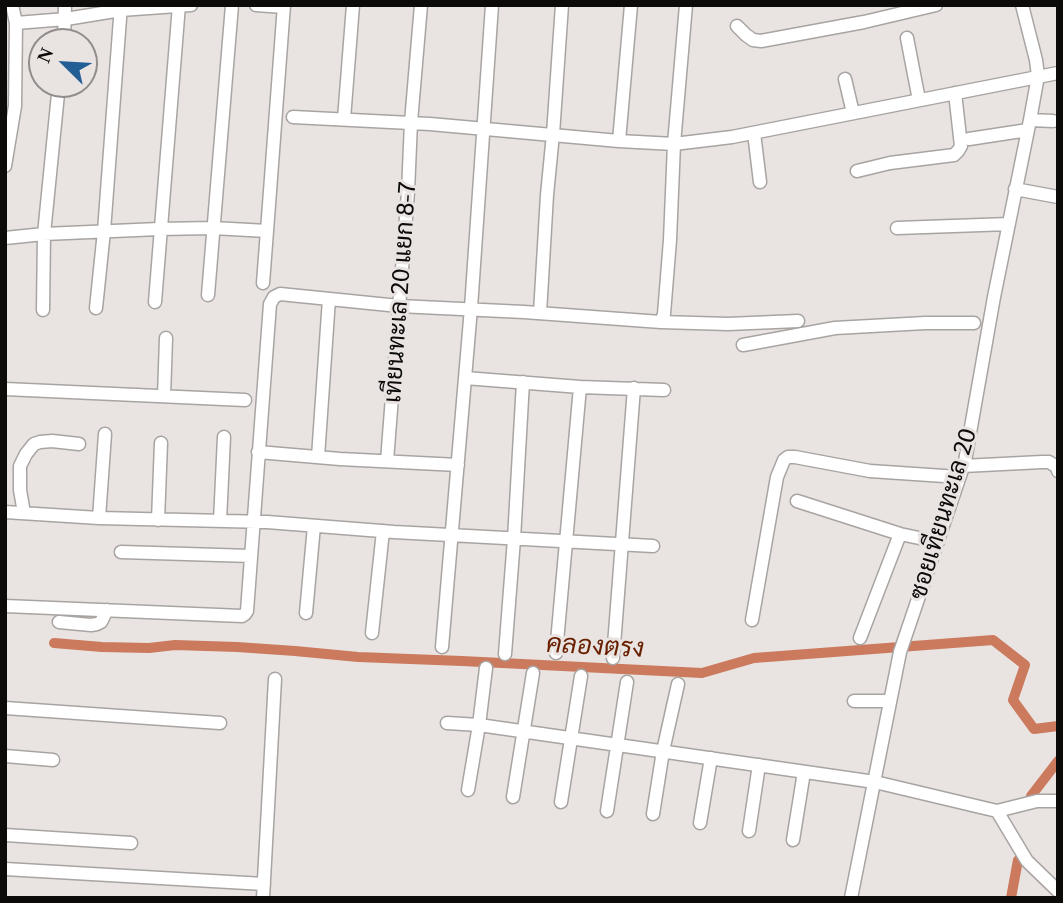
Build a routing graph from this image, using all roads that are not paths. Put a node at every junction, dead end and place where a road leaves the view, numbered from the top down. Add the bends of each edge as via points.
1 (12, 5) edge
2 (65, 5) edge
3 (179, 5) edge
4 (191, 5) edge
5 (232, 5) edge
6 (256, 5) edge
7 (353, 5) edge
8 (421, 5) edge
9 (492, 5) edge
10 (562, 5) edge
11 (631, 5) edge
12 (686, 5) edge
13 (936, 5) edge
14 (1022, 5) edge
15 (284, 6) edge
16 (121, 8) edge
17 (66, 19) junction
18 (16, 23) junction
19 (737, 26) dead end
20 (65, 28) edge
21 (907, 38) dead end
22 (1058, 73) edge
23 (1038, 76) junction
24 (845, 79) dead end
25 (955, 93) junction
26 (58, 98) edge
27 (919, 100) junction
28 (853, 113) junction
29 (293, 117) dead end
30 (344, 119) junction
31 (1054, 121) dead end
32 (411, 122) junction
33 (1029, 125) junction
34 (484, 129) junction
35 (754, 133) junction
36 (553, 134) junction
37 (969, 139) dead end
38 (619, 141) junction
39 (674, 144) junction
40 (5, 166) edge
41 (857, 171) dead end
42 (760, 182) dead end
43 (1015, 189) junction
44 (1058, 197) edge
45 (1009, 224) junction
46 (213, 228) junction
47 (897, 228) dead end
48 (159, 229) junction
49 (104, 231) junction
50 (267, 231) junction
51 (44, 234) junction
52 (5, 238) edge
53 (263, 284) dead end
54 (208, 295) dead end
55 (329, 299) junction
56 (155, 302) dead end
57 (399, 306) junction
58 (96, 308) dead end
59 (471, 309) junction
60 (43, 310) dead end
61 (540, 313) junction
62 (798, 321) dead end
63 (656, 322) junction
64 (983, 323) junction
65 (166, 338) dead end
66 (743, 345) dead end
67 (465, 378) junction
68 (523, 382) junction
69 (580, 387) junction
70 (634, 388) junction
71 (5, 389) edge
72 (664, 390) dead end
73 (164, 396) junction
74 (245, 400) dead end
75 (105, 434) dead end
76 (224, 437) dead end
77 (161, 443) dead end
78 (79, 444) dead end
79 (258, 452) junction
80 (318, 457) junction
81 (387, 461) junction
82 (458, 465) junction
83 (1058, 471) edge
84 (961, 472) junction
85 (797, 501) dead end
86 (5, 512) edge
87 (24, 513) junction
88 (99, 518) junction
89 (158, 520) junction
90 (220, 521) junction
91 (253, 522) junction
92 (314, 526) junction
93 (383, 531) junction
94 (900, 534) junction
95 (452, 535) junction
96 (514, 538) junction
97 (566, 541) junction
98 (938, 542) junction
99 (621, 544) junction
100 (653, 546) dead end
101 (121, 552) dead end
102 (251, 556) junction
103 (5, 606) edge
104 (107, 610) junction
105 (306, 613) dead end
106 (752, 620) dead end
107 (59, 622) dead end
108 (372, 633) dead end
109 (860, 638) dead end
110 (442, 647) dead end
111 (556, 653) dead end
112 (505, 654) dead end
113 (612, 658) dead end
114 (486, 668) dead end
115 (533, 673) dead end
116 (581, 676) dead end
117 (275, 678) dead end
118 (627, 682) dead end
119 (678, 684) dead end
120 (854, 701) dead end
121 (890, 701) junction
122 (5, 708) edge
123 (219, 723) dead end
124 (447, 723) dead end
125 (479, 725) junction
126 (524, 732) junction
127 (570, 738) junction
128 (618, 746) junction
129 (663, 751) junction
130 (5, 756) edge
131 (711, 758) junction
132 (53, 760) dead end
133 (759, 765) junction
134 (804, 772) junction
135 (876, 782) junction
136 (468, 790) dead end
137 (513, 797) dead end
138 (1058, 801) edge
139 (561, 802) dead end
140 (607, 811) dead end
141 (997, 811) junction
142 (653, 814) dead end
143 (700, 823) dead end
144 (749, 831) dead end
145 (5, 835) edge
146 (793, 840) dead end
147 (131, 843) dead end
148 (5, 869) edge
149 (263, 891) edge
150 (1058, 891) edge
151 (851, 898) edge

1 - 18 street
2 - 17 street
3 - 4 street
3 - 16 street
3 - 48 street
5 - 46 street
6 - 15 street
7 - 30 street
8 - 32 street, เทียนทะเล 20 แยก 8-7
9 - 34 street
10 - 36 street
11 - 38 street
12 - 39 street
13 - 19 street via 761,41
14 - 23 street, ซอยเทียนทะเล 20
15 - 50 street
16 - 17 street
16 - 49 street
17 - 18 street
17 - 20 street
18 - 40 street via 15,106
21 - 27 street
22 - 23 street
23 - 25 street
23 - 33 street, ซอยเทียนทะเล 20
24 - 28 street
25 - 27 street
25 - 41 street via 961,146 954,155
26 - 51 street
27 - 28 street
28 - 35 street
29 - 30 street
30 - 32 street
31 - 33 street
32 - 34 street
32 - 57 street, เทียนทะเล 20 แยก 8-7
33 - 37 street
33 - 43 street, ซอยเทียนทะเล 20
34 - 36 street
34 - 59 street
35 - 39 street
35 - 42 street
36 - 38 street
36 - 61 street
38 - 39 street
39 - 63 street via 664,314
43 - 44 street
43 - 45 street, ซอยเทียนทะเล 20
45 - 47 street
45 - 64 street, ซอยเทียนทะเล 20
46 - 48 street
46 - 50 street
46 - 54 street
48 - 49 street
48 - 56 street
49 - 51 street
49 - 58 street
50 - 53 street
51 - 52 street
51 - 60 street
55 - 57 street
55 - 79 street via 280,294 270,304
55 - 80 street
57 - 59 street
57 - 81 street, เทียนทะเล 20 แยก 8-7
59 - 61 street
59 - 67 street
61 - 63 street
62 - 63 street
64 - 66 street via 835,328
64 - 84 street, ซอยเทียนทะเล 20
65 - 73 street
67 - 68 street
67 - 82 street
68 - 69 street
68 - 96 street
69 - 70 street
69 - 97 street
70 - 72 street
70 - 99 street
71 - 73 street
73 - 74 street
75 - 88 street
76 - 90 street
77 - 89 street
78 - 87 street via 40,442 26,454 20,466
79 - 80 street
79 - 91 street
80 - 81 street
81 - 82 street
82 - 95 street
83 - 84 street via 1042,462
84 - 98 street, ซอยเทียนทะเล 20
84 - 106 street via 870,471 788,457 777,477
85 - 94 street
86 - 87 street
87 - 88 street
88 - 89 street
89 - 90 street
90 - 91 street
91 - 92 street
91 - 102 street
92 - 93 street
92 - 105 street
93 - 95 street
93 - 108 street
94 - 98 street
94 - 109 street
95 - 96 street
95 - 110 street
96 - 97 street
96 - 112 street
97 - 99 street
97 - 111 street
98 - 121 street, ซอยเทียนทะเล 20 via 902,646
99 - 100 street
99 - 113 street
101 - 102 street
102 - 104 street via 247,611 242,615
103 - 104 street
104 - 107 street via 101,622 92,625
114 - 125 street
115 - 126 street
116 - 127 street
117 - 149 street
118 - 128 street
119 - 129 street
120 - 121 street
121 - 135 street, ซอยเทียนทะเล 20
122 - 123 street
124 - 125 street
125 - 126 street
125 - 136 street
126 - 127 street
126 - 137 street
127 - 128 street
127 - 139 street
128 - 129 street
128 - 140 street
129 - 131 street
129 - 142 street
130 - 132 street
131 - 133 street
131 - 143 street
133 - 134 street
133 - 144 street
134 - 135 street
134 - 146 street
135 - 141 street
135 - 151 street, ซอยเทียนทะเล 20
138 - 141 street
141 - 150 street via 1027,860
145 - 147 street
148 - 149 street

